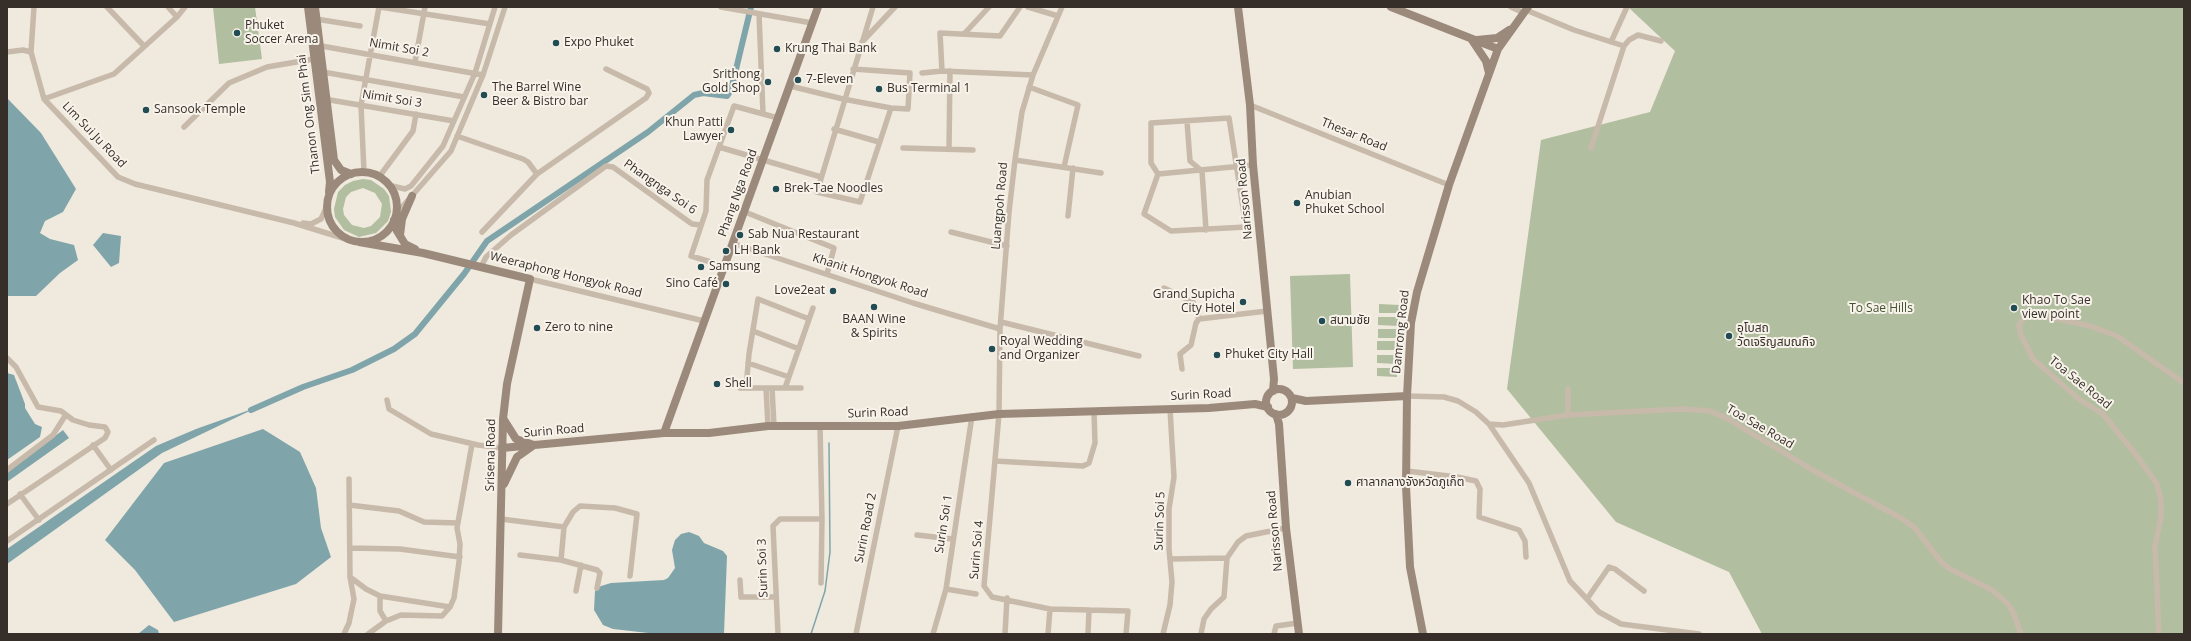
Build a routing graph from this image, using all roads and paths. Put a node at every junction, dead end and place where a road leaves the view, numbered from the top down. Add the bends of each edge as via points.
1 (34, 7) edge
2 (107, 7) edge
3 (168, 7) edge
4 (185, 7) edge
5 (308, 7) edge
6 (315, 7) edge
7 (380, 7) edge
8 (425, 7) edge
9 (495, 7) edge
10 (505, 7) edge
11 (721, 7) edge
12 (818, 7) edge
13 (872, 7) edge
14 (895, 7) edge
15 (989, 7) edge
16 (1020, 7) edge
17 (1028, 7) edge
18 (1062, 7) edge
19 (1239, 7) edge
20 (1391, 7) edge
21 (1511, 7) edge
22 (1627, 7) edge
23 (1526, 10) edge
24 (756, 13) junction
25 (424, 14) junction
26 (1058, 16) junction
27 (177, 17) junction
28 (316, 19) junction
29 (812, 23) junction
30 (490, 24) junction
31 (360, 26) dead end
32 (1513, 28) junction
33 (964, 34) junction
34 (1472, 40) junction
35 (1661, 40) dead end
36 (1611, 42) junction
37 (860, 44) junction
38 (316, 45) junction
39 (144, 46) junction
40 (1624, 46) junction
41 (1498, 49) junction
42 (7, 52) edge
43 (31, 52) junction
44 (370, 54) junction
45 (314, 59) junction
46 (415, 62) junction
47 (606, 69) dead end
48 (852, 69) junction
49 (942, 71) junction
50 (950, 71) junction
51 (323, 72) junction
52 (475, 73) junction
53 (922, 73) dead end
54 (1489, 73) junction
55 (483, 75) junction
56 (1033, 75) junction
57 (366, 79) junction
58 (790, 86) junction
59 (1029, 87) junction
60 (464, 97) junction
61 (44, 99) junction
62 (323, 99) junction
63 (843, 99) junction
64 (361, 105) junction
65 (1250, 105) junction
66 (891, 108) junction
67 (763, 113) junction
68 (416, 114) junction
69 (778, 118) junction
70 (454, 121) junction
71 (1187, 121) junction
72 (184, 127) dead end
73 (834, 130) junction
74 (457, 136) junction
75 (880, 142) junction
76 (718, 148) junction
77 (903, 148) dead end
78 (1591, 148) dead end
79 (949, 149) junction
80 (973, 150) dead end
81 (1015, 160) junction
82 (762, 161) junction
83 (1253, 165) junction
84 (1064, 167) junction
85 (1073, 168) junction
86 (1237, 168) junction
87 (1202, 171) junction
88 (364, 172) junction
89 (1101, 173) dead end
90 (351, 174) junction
91 (537, 174) junction
92 (1158, 174) junction
93 (379, 177) junction
94 (821, 177) junction
95 (388, 185) junction
96 (1449, 185) junction
97 (329, 195) junction
98 (412, 196) junction
99 (327, 206) junction
100 (745, 212) junction
101 (1068, 216) dead end
102 (395, 217) junction
103 (294, 223) junction
104 (701, 225) junction
105 (1206, 230) junction
106 (482, 232) dead end
107 (950, 232) dead end
108 (400, 236) junction
109 (349, 240) junction
110 (359, 242) junction
111 (732, 243) junction
112 (1007, 246) junction
113 (422, 252) junction
114 (479, 266) junction
115 (724, 266) junction
116 (827, 274) junction
117 (530, 279) junction
118 (1164, 288) dead end
119 (813, 308) dead end
120 (1267, 311) junction
121 (810, 319) junction
122 (1199, 320) junction
123 (704, 321) junction
124 (1001, 322) junction
125 (1000, 329) junction
126 (752, 331) junction
127 (799, 349) junction
128 (1139, 356) dead end
129 (7, 358) edge
130 (748, 363) junction
131 (1182, 369) dead end
132 (789, 377) junction
133 (2184, 383) edge
134 (769, 388) junction
135 (786, 388) junction
136 (801, 388) dead end
137 (1568, 389) dead end
138 (1276, 390) junction
139 (1406, 396) junction
140 (387, 400) dead end
141 (1292, 401) junction
142 (1267, 403) junction
143 (1170, 409) junction
144 (1094, 412) junction
145 (999, 414) junction
146 (1279, 414) junction
147 (1568, 415) junction
148 (65, 416) junction
149 (972, 416) junction
150 (503, 419) junction
151 (1489, 424) junction
152 (771, 426) junction
153 (820, 426) junction
154 (898, 426) junction
155 (664, 433) junction
156 (154, 440) dead end
157 (472, 444) junction
158 (93, 445) junction
159 (534, 445) junction
160 (502, 448) junction
161 (995, 461) junction
162 (7, 470) edge
163 (112, 470) junction
164 (1407, 471) junction
165 (349, 479) dead end
166 (502, 488) junction
167 (20, 494) junction
168 (7, 504) edge
169 (349, 505) junction
170 (501, 519) junction
171 (822, 519) junction
172 (38, 520) junction
173 (458, 523) junction
174 (564, 527) junction
175 (1286, 528) junction
176 (916, 535) dead end
177 (952, 539) junction
178 (7, 541) edge
179 (350, 548) junction
180 (520, 556) dead end
181 (460, 557) junction
182 (1526, 557) dead end
183 (1227, 558) junction
184 (1170, 559) junction
185 (561, 560) junction
186 (581, 565) junction
187 (630, 576) dead end
188 (350, 577) junction
189 (740, 580) dead end
190 (821, 583) dead end
191 (597, 588) dead end
192 (946, 589) junction
193 (576, 591) dead end
194 (1644, 591) dead end
195 (976, 594) dead end
196 (380, 596) junction
197 (774, 597) junction
198 (1007, 598) junction
199 (1587, 599) junction
200 (450, 608) junction
201 (1050, 608) junction
202 (1089, 610) junction
203 (386, 621) junction
204 (1298, 623) junction
205 (1681, 633) edge
206 (344, 634) edge
207 (368, 634) edge
208 (498, 634) edge
209 (778, 634) edge
210 (856, 634) edge
211 (933, 634) edge
212 (1006, 634) edge
213 (1048, 634) edge
214 (1088, 634) edge
215 (1126, 634) edge
216 (1163, 634) edge
217 (1201, 634) edge
218 (1274, 634) edge
219 (1299, 634) edge
220 (1422, 634) edge
221 (1699, 634) edge
222 (2021, 634) edge
223 (2159, 634) edge

1 - 43 street, Lim Sui Ju Road
2 - 39 street
3 - 27 street
4 - 27 street
5 - 38 street, Thanon Ong Sim Phai
6 - 28 street, Thanon Ong Sim Phai
7 - 25 street
7 - 44 street
8 - 25 street
9 - 30 street
10 - 55 street
11 - 24 street
12 - 29 street, Phang Nga Road
13 - 37 street
14 - 37 street
15 - 33 street
16 - 33 street via 1000,36
17 - 26 street
18 - 26 street, Luangpoh Road
19 - 65 street, Narisson Road
20 - 34 street
21 - 23 street
22 - 36 street
23 - 32 street, Damrong Road
23 - 36 street
24 - 29 street
24 - 67 street
25 - 30 street
25 - 46 street
26 - 56 street, Luangpoh Road
27 - 39 street
28 - 31 street
28 - 38 street, Thanon Ong Sim Phai
29 - 58 street, Phang Nga Road
30 - 52 street
32 - 34 street via 1497,38
32 - 41 street, Damrong Road
33 - 49 street via 940,33
34 - 41 street
34 - 54 street via 1486,61
35 - 40 street via 1638,35
36 - 40 street
37 - 48 street
38 - 44 street, Nimit Soi 2
38 - 45 street, Thanon Ong Sim Phai
38 - 51 street, Thanon Ong Sim Phai
39 - 61 street via 114,74
40 - 78 street
41 - 54 street, Damrong Road
42 - 43 street
43 - 61 street, Lim Sui Ju Road
44 - 46 street, Nimit Soi 2
44 - 57 street
45 - 62 street, Thanon Ong Sim Phai
45 - 72 street via 267,67 230,83
46 - 52 street, Nimit Soi 2
47 - 91 street via 647,89 649,93 646,98
48 - 63 street
48 - 66 street via 910,73 908,109
49 - 50 street
49 - 53 street
50 - 56 street
50 - 79 street
51 - 57 street
51 - 62 street, Thanon Ong Sim Phai
52 - 55 street, Nimit Soi 2
52 - 60 street
54 - 96 street, Damrong Road
55 - 74 street
56 - 59 street, Luangpoh Road
57 - 60 street
57 - 64 street
58 - 63 street
58 - 69 street, Phang Nga Road
59 - 81 street, Luangpoh Road via 1022,112
59 - 84 street via 1078,105
60 - 70 street
61 - 103 street, Lim Sui Ju Road via 118,176 135,184
62 - 64 street, Nimit Soi 3
62 - 90 street, Thanon Ong Sim Phai via 334,160 341,170
62 - 97 street, Thanon Ong Sim Phai
63 - 66 street
63 - 73 street
64 - 68 street, Nimit Soi 3
64 - 88 street
65 - 83 street, Narisson Road
65 - 96 street, Thesar Road
66 - 75 street
67 - 69 street
67 - 76 street via 734,106
68 - 70 street, Nimit Soi 3
68 - 93 street via 413,131
69 - 82 street, Phang Nga Road
70 - 95 street via 443,146 412,186 405,189
71 - 86 street via 1229,118
71 - 87 street via 1190,161
71 - 92 street via 1151,123 1151,163
73 - 75 street
73 - 94 street
74 - 91 street via 523,159
74 - 98 street via 451,151
75 - 94 street via 860,202 817,192
76 - 82 street
76 - 104 street via 706,180 706,211
77 - 79 street
79 - 80 street
81 - 84 street
81 - 112 street, Luangpoh Road
82 - 94 street
82 - 100 street, Phang Nga Road
83 - 86 street
83 - 120 street, Narisson Road
84 - 85 street
85 - 89 street
85 - 101 street
86 - 87 street
86 - 105 street via 1246,227
87 - 92 street
87 - 105 street
88 - 90 street
88 - 93 street
90 - 97 street via 335,185
91 - 106 street
92 - 105 street via 1144,214 1171,231
93 - 95 street
95 - 102 street via 394,195
96 - 139 street, Damrong Road via 1417,287 1411,323
97 - 99 street
98 - 102 street
98 - 108 street via 402,219
99 - 103 street, Lim Sui Ju Road via 324,214 316,222
99 - 109 street via 328,218 333,227
100 - 111 street, Phang Nga Road
100 - 116 street via 834,248
102 - 108 street, Weeraphong Hongyok Road
102 - 110 street via 382,236 369,242
103 - 109 street, Lim Sui Ju Road
104 - 114 street, Phangnga Soi 6 via 692,224 613,167 606,166 511,235
104 - 115 street, Phangnga Soi 6 via 691,256
107 - 112 street
108 - 113 street, Weeraphong Hongyok Road via 405,244
109 - 110 street
110 - 113 street, Weeraphong Hongyok Road
111 - 115 street, Phang Nga Road
111 - 116 street, Khanit Hongyok Road
112 - 124 street, Luangpoh Road
113 - 114 street, Weeraphong Hongyok Road
114 - 117 street, Weeraphong Hongyok Road
115 - 123 street, Phang Nga Road
116 - 125 street, Khanit Hongyok Road
117 - 123 street, Weeraphong Hongyok Road
117 - 150 street, Srisena Road via 507,384
118 - 122 street via 1193,302
119 - 121 street
120 - 122 street
120 - 138 street, Narisson Road
121 - 126 street via 758,299
121 - 127 street
122 - 131 street via 1191,345 1180,354
123 - 155 street, Phang Nga Road
124 - 125 street, Luangpoh Road
124 - 128 street
125 - 145 street, Luangpoh Road
126 - 127 street
126 - 130 street
127 - 132 street
129 - 148 street via 16,367 38,407 61,411
130 - 132 street
130 - 134 street via 743,388
132 - 135 street
133 - 223 street, Toa Sae Road via 2117,336 2090,326 2035,314 2026,315 2019,325 2033,359 2080,400 2103,414 2157,484 2161,501 2156,547
134 - 135 street
134 - 152 street
135 - 136 street
137 - 147 street
138 - 141 street via 1287,391
138 - 142 street
139 - 141 street
139 - 151 street via 1444,397 1458,401
139 - 164 street, Damrong Road
140 - 157 street via 389,409 431,434
141 - 146 street
142 - 143 street, Surin Road
142 - 146 street
143 - 144 street, Surin Road
143 - 184 street, Surin Soi 5 via 1174,477 1169,509
144 - 145 street, Surin Road
144 - 161 street via 1095,443 1089,463 1083,466
145 - 149 street, Surin Road
145 - 161 street, Surin Soi 4
146 - 175 street, Narisson Road
147 - 151 street, Toa Sae Road via 1503,425
147 - 222 street, Toa Sae Road via 1682,409 1710,412 1728,419 1915,528 1941,562 1992,590 2008,604
148 - 158 street via 89,425 105,427 108,432 105,438
148 - 162 street via 53,435
149 - 154 street, Surin Road
149 - 177 street, Surin Soi 1
150 - 159 street via 516,439
150 - 160 street, Srisena Road
151 - 199 street via 1529,483 1570,581
152 - 153 street, Surin Road
152 - 155 street, Surin Road via 709,433
153 - 154 street, Surin Road
153 - 171 street
154 - 210 street, Surin Road 2
155 - 159 street, Surin Road
156 - 163 street
157 - 160 street
157 - 173 street
158 - 163 street
158 - 167 street
159 - 160 street, Surin Road
159 - 166 street via 517,457
160 - 166 street, Srisena Road
161 - 198 street, Surin Soi 4 via 984,586 992,597
163 - 172 street
164 - 182 street via 1476,481 1480,489 1479,517 1520,530 1525,541
164 - 220 street, Damrong Road via 1410,567
165 - 169 street
166 - 170 street, Srisena Road
167 - 168 street
167 - 172 street
169 - 173 street via 399,511 424,522
169 - 179 street
170 - 174 street
170 - 208 street, Srisena Road
171 - 190 street
171 - 197 street, Surin Soi 3 via 780,519 773,526
172 - 178 street
173 - 181 street
174 - 185 street
174 - 187 street via 580,506 614,508 637,514
175 - 183 street via 1246,536 1238,542
175 - 204 street, Narisson Road
176 - 177 street
177 - 192 street, Surin Soi 1
179 - 181 street via 400,549
179 - 188 street
180 - 185 street
181 - 200 street via 454,598
183 - 184 street
183 - 217 street via 1224,597 1207,614
184 - 216 street, Surin Soi 5 via 1170,605
185 - 186 street
186 - 191 street via 597,570 600,574
186 - 193 street
188 - 196 street
188 - 206 street via 354,599
189 - 197 street via 741,597
192 - 195 street
192 - 211 street, Surin Soi 1
194 - 199 street via 1609,567
196 - 200 street
196 - 203 street via 380,611
197 - 209 street, Surin Soi 3
198 - 201 street, Surin Soi 4
198 - 212 street
199 - 205 street via 1599,612 1621,624
200 - 203 street via 442,616 400,615
201 - 202 street, Surin Soi 4
201 - 213 street
202 - 214 street
202 - 215 street, Surin Soi 4 via 1128,611
203 - 207 street
204 - 218 street via 1276,626
204 - 219 street, Narisson Road
205 - 221 street

